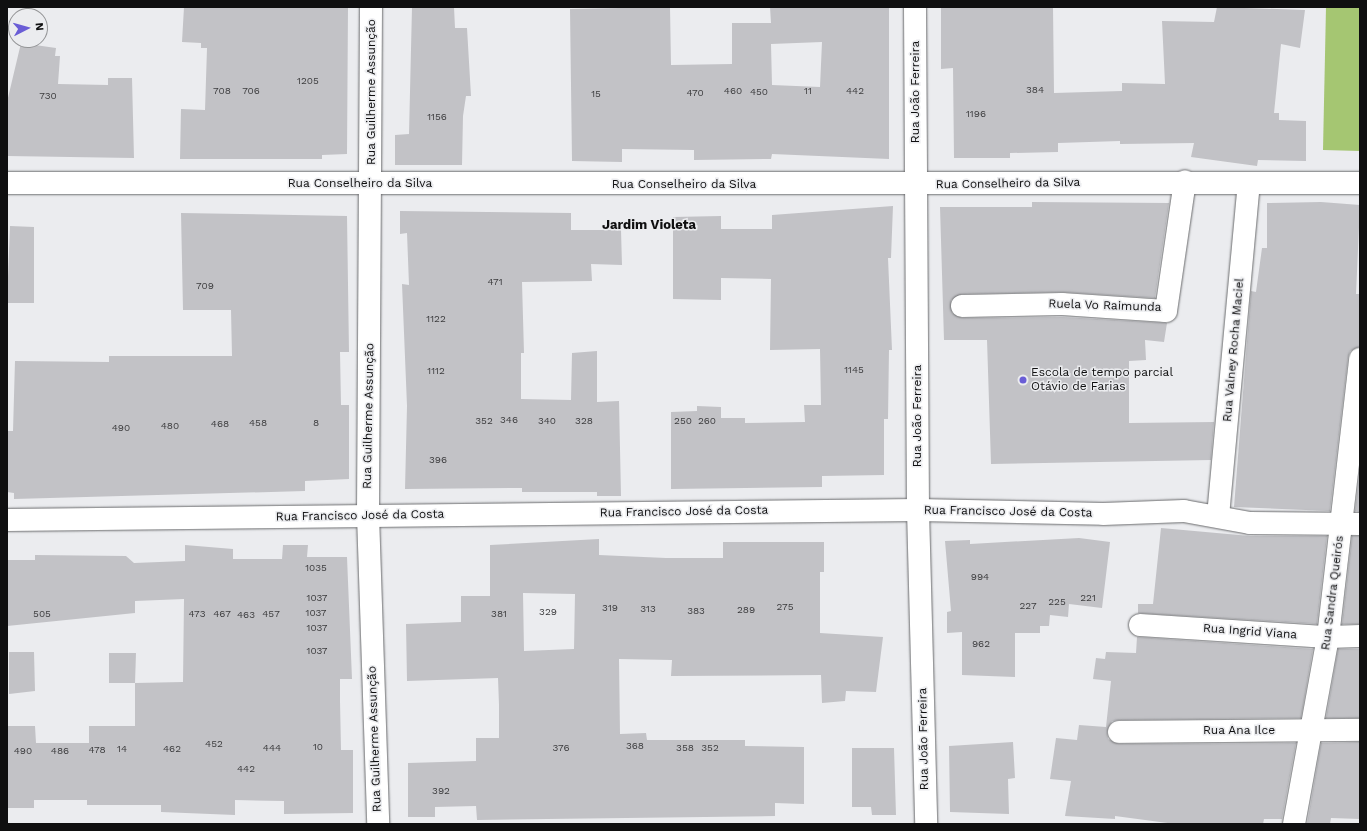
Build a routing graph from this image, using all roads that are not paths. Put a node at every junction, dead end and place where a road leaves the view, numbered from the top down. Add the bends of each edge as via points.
1 (371, 7) edge
2 (915, 7) edge
3 (1184, 181) junction
4 (1360, 182) edge
5 (7, 183) edge
6 (1249, 183) junction
7 (373, 184) junction
8 (916, 185) junction
9 (962, 306) dead end
10 (1360, 359) edge
11 (918, 510) junction
12 (368, 515) junction
13 (1218, 516) junction
14 (7, 520) edge
15 (1350, 524) edge
16 (1140, 625) dead end
17 (1360, 636) edge
18 (1328, 638) junction
19 (1360, 730) edge
20 (1310, 731) junction
21 (1119, 732) dead end
22 (378, 824) edge
23 (926, 824) edge
24 (1294, 824) edge

1 - 7 street, Rua Guilherme Assunção
2 - 8 street, Rua João Ferreira
3 - 6 street, Rua Conselheiro da Silva
3 - 8 street, Rua Conselheiro da Silva
3 - 9 street, Ruela Vo Raimunda via 1166,311 1062,304
4 - 6 street, Rua Conselheiro da Silva
5 - 7 street, Rua Conselheiro da Silva
6 - 13 street, Rua Valney Rocha Maciel
7 - 8 street, Rua Conselheiro da Silva
7 - 12 street, Rua Guilherme Assunção
8 - 11 street, Rua João Ferreira
10 - 15 street, Rua Sandra Queirós
11 - 12 street, Rua Francisco José da Costa
11 - 13 street, Rua Francisco José da Costa via 1103,514 1184,511
11 - 23 street, Rua João Ferreira
12 - 14 street, Rua Francisco José da Costa
12 - 22 street, Rua Guilherme Assunção
13 - 15 street, Rua Francisco José da Costa via 1250,523
15 - 18 street, Rua Sandra Queirós
16 - 18 street, Rua Ingrid Viana
17 - 18 street, Rua Ingrid Viana
18 - 20 street, Rua Sandra Queirós
19 - 20 street, Rua Ana Ilce
20 - 21 street, Rua Ana Ilce
20 - 24 street, Rua Sandra Queirós

